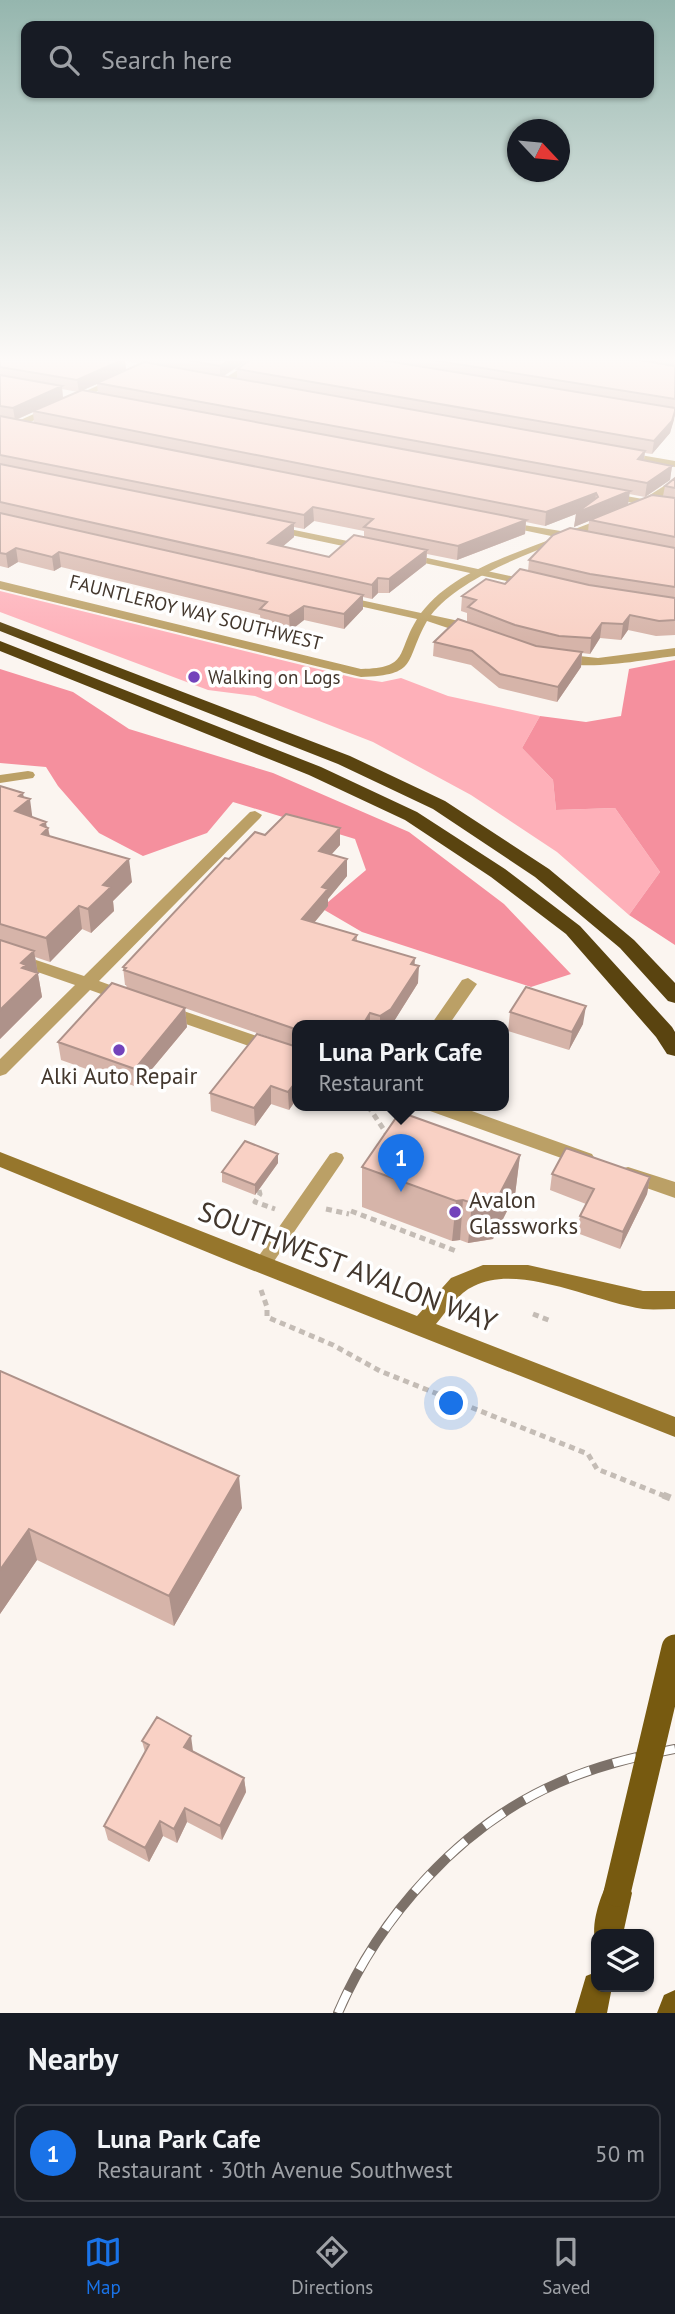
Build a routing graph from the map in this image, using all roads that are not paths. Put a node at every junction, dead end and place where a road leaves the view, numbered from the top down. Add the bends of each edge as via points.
1 (617, 454) edge
2 (675, 464) edge
3 (675, 482) edge
4 (594, 493) edge
5 (648, 503) junction
6 (675, 508) edge
7 (485, 520) edge
8 (266, 527) edge
9 (566, 536) junction
10 (594, 541) edge
11 (373, 549) edge
12 (400, 555) edge
13 (480, 572) junction
14 (0, 585) edge
15 (536, 585) edge
16 (331, 596) edge
17 (424, 617) junction
18 (0, 626) edge
19 (492, 639) edge
20 (0, 646) edge
21 (675, 652) edge
22 (551, 657) edge
23 (28, 775) dead end
24 (0, 779) edge
25 (256, 815) dead end
26 (0, 953) edge
27 (88, 983) junction
28 (468, 984) dead end
29 (675, 996) edge
30 (443, 1020) edge
31 (675, 1049) edge
32 (292, 1055) edge
33 (0, 1070) edge
34 (451, 1111) edge
35 (336, 1158) dead end
36 (0, 1159) edge
37 (675, 1190) edge
38 (262, 1265) junction
39 (675, 1300) edge
40 (421, 1327) junction
41 (675, 1427) edge
42 (675, 1648) edge
43 (609, 1929) edge
44 (596, 1992) edge
45 (675, 2006) edge
46 (591, 2013) edge
47 (673, 2013) edge

1 - 2 street
3 - 5 street
4 - 5 lane
5 - 6 lane
5 - 9 street
7 - 9 street
8 - 11 lane
9 - 10 street
9 - 13 street
12 - 13 lane
13 - 15 lane
13 - 17 street
14 - 17 street, FAUNTLEROY WAY SOUTHWEST via 361,673 382,674 399,668 407,660
16 - 17 street
17 - 19 street
18 - 29 highway via 344,760 439,805 542,873 627,944
20 - 31 highway via 316,771 411,816 573,930
21 - 22 street via 598,662
23 - 24 street
25 - 27 street
26 - 27 street
27 - 32 street
27 - 33 street
28 - 30 street
34 - 37 street
35 - 38 lane
36 - 38 main road, SOUTHWEST AVALON WAY
38 - 40 main road, SOUTHWEST AVALON WAY
39 - 40 main road via 645,1300 524,1273 480,1273 464,1280
40 - 41 main road, SOUTHWEST AVALON WAY
42 - 43 main road, bridge
44 - 46 main road
45 - 47 main road

